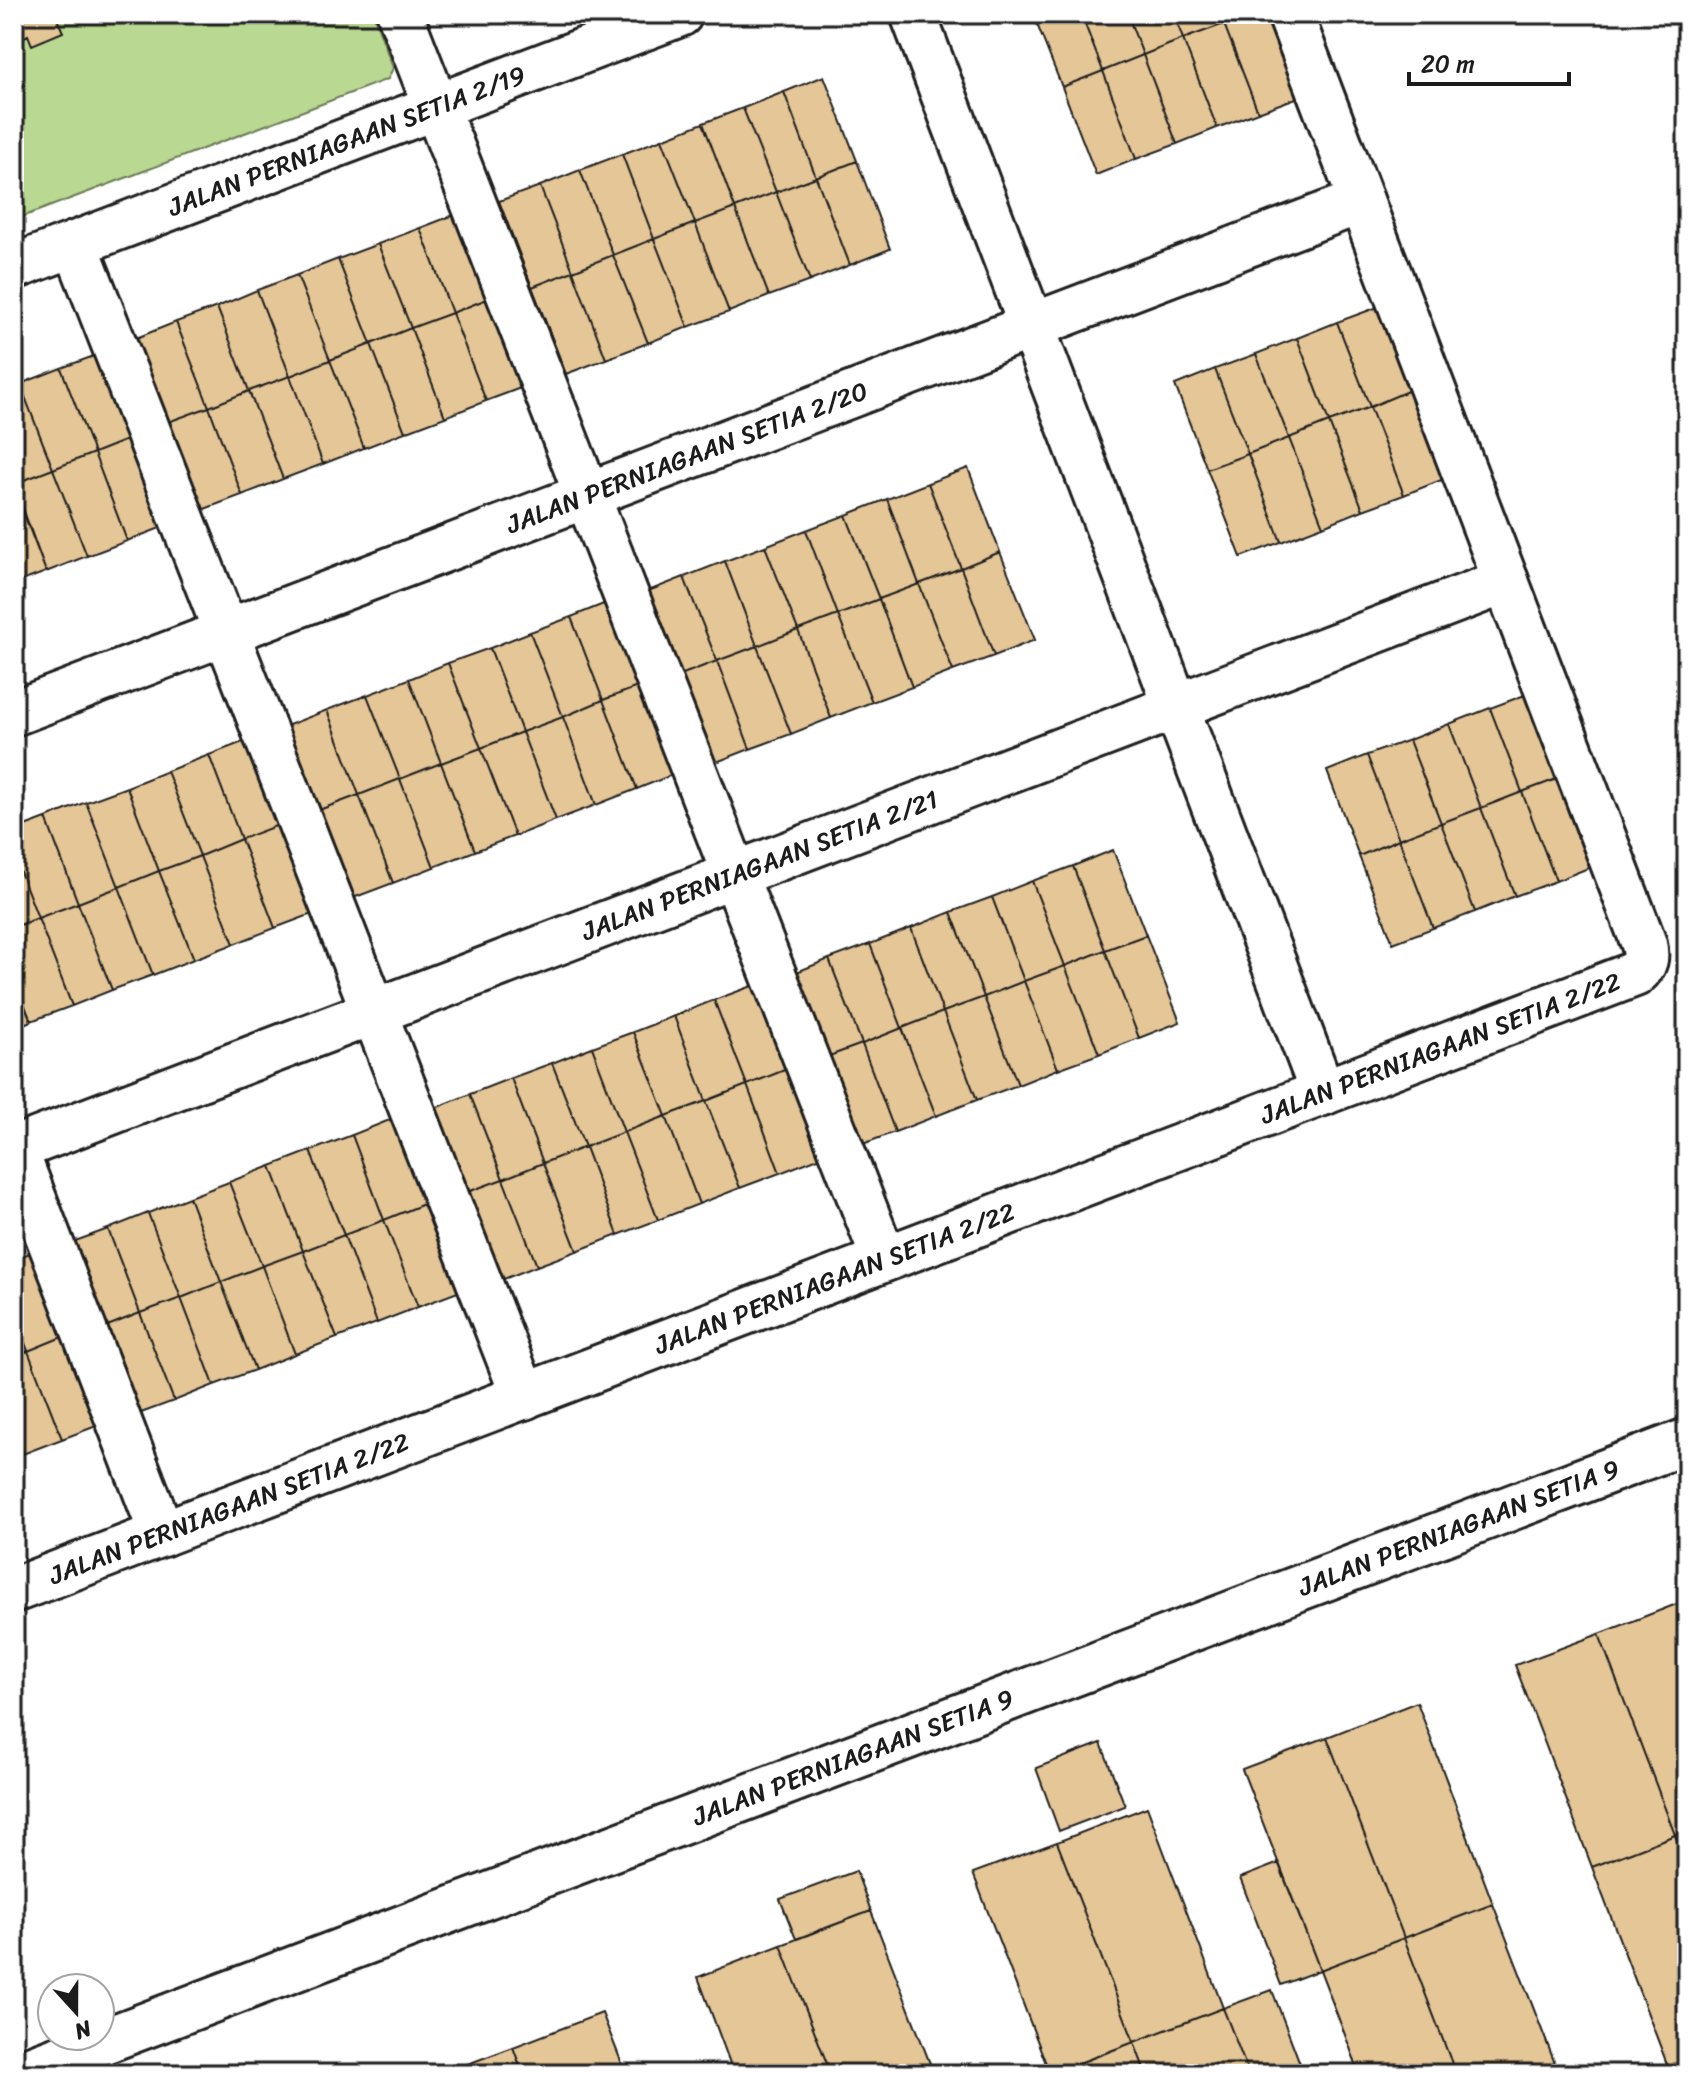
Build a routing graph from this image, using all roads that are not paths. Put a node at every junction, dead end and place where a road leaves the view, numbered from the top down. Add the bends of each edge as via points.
1 (400, 14) edge
2 (680, 14) edge
3 (913, 14) edge
4 (1290, 14) edge
5 (436, 107) junction
6 (1361, 201) junction
7 (75, 244) junction
8 (14, 267) edge
9 (1032, 326) junction
10 (587, 495) junction
11 (1506, 581) junction
12 (227, 633) junction
13 (1176, 707) junction
14 (14, 713) edge
15 (734, 875) junction
16 (375, 1012) junction
17 (1323, 1093) junction
18 (14, 1148) edge
19 (884, 1259) junction
20 (524, 1397) junction
21 (1687, 1441) edge
22 (162, 1534) junction
23 (14, 1590) edge
24 (17, 2074) edge

1 - 5 street
2 - 5 street, JALAN PERNIAGAAN SETIA 2/19
3 - 9 street
4 - 6 street
5 - 7 street, JALAN PERNIAGAAN SETIA 2/19
5 - 10 street
6 - 9 street, JALAN PERNIAGAAN SETIA 2/20
6 - 11 street
7 - 8 street, JALAN PERNIAGAAN SETIA 2/19
7 - 12 street
9 - 10 street, JALAN PERNIAGAAN SETIA 2/20
9 - 13 street
10 - 12 street, JALAN PERNIAGAAN SETIA 2/20
10 - 15 street
11 - 13 street, JALAN PERNIAGAAN SETIA 2/21
11 - 17 street, JALAN PERNIAGAAN SETIA 2/22 via 1647,955 1643,967
12 - 14 street, JALAN PERNIAGAAN SETIA 2/20
12 - 16 street
13 - 15 street, JALAN PERNIAGAAN SETIA 2/21
13 - 17 street
15 - 16 street, JALAN PERNIAGAAN SETIA 2/21
15 - 19 street
16 - 18 street, JALAN PERNIAGAAN SETIA 2/21
16 - 20 street
17 - 19 street, JALAN PERNIAGAAN SETIA 2/22
18 - 22 street
19 - 20 street, JALAN PERNIAGAAN SETIA 2/22
20 - 22 street, JALAN PERNIAGAAN SETIA 2/22
21 - 24 street, JALAN PERNIAGAAN SETIA 9
22 - 23 street, JALAN PERNIAGAAN SETIA 2/22

